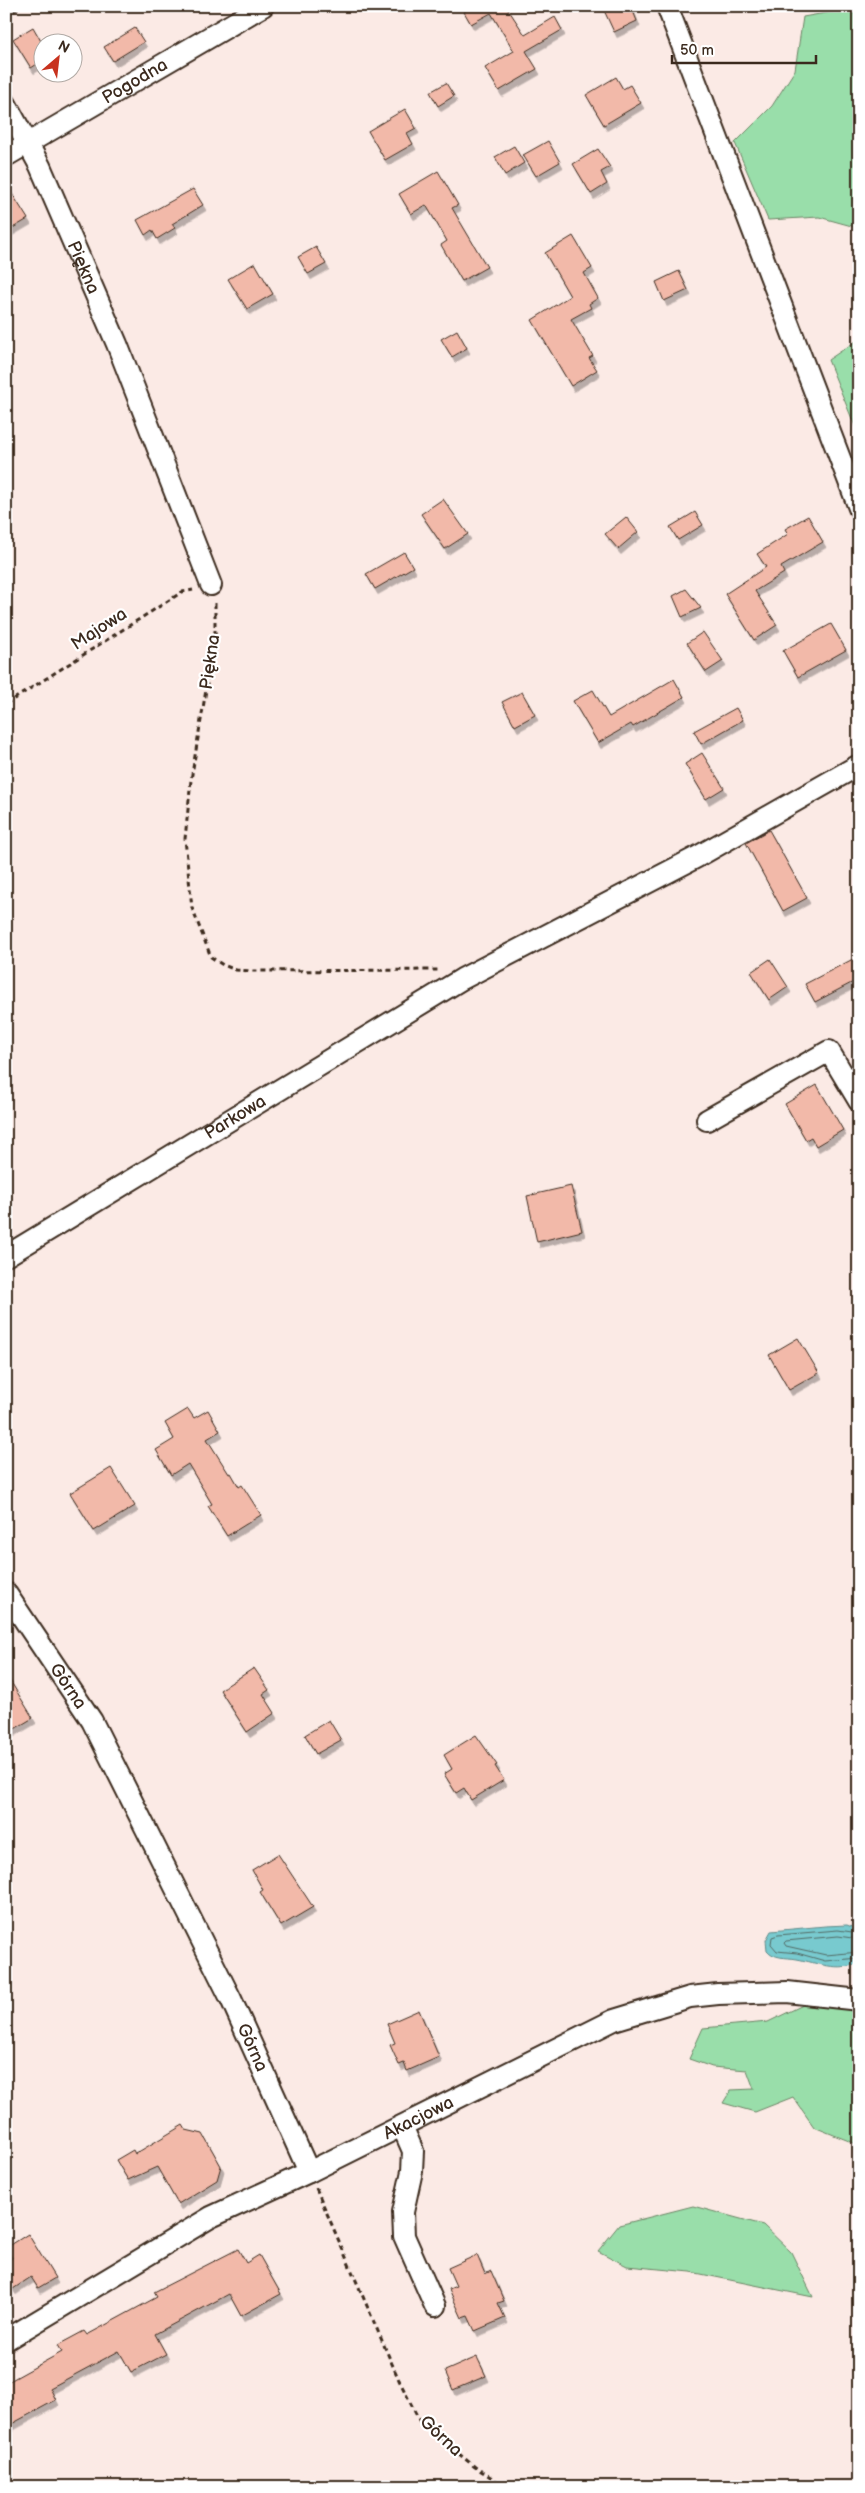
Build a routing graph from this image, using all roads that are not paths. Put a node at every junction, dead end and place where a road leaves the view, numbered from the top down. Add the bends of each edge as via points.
1 (263, 6) edge
2 (667, 6) edge
3 (6, 104) edge
4 (27, 143) junction
5 (6, 156) edge
6 (859, 508) edge
7 (211, 585) road end
8 (859, 765) edge
9 (859, 1101) edge
10 (707, 1120) dead end
11 (6, 1256) edge
12 (6, 1593) edge
13 (859, 2000) edge
14 (402, 2126) junction
15 (309, 2172) junction
16 (435, 2306) dead end
17 (6, 2340) edge

1 - 4 street, Pogodna
2 - 6 street
3 - 4 street, Piękna
4 - 5 street, Pogodna
4 - 7 street, Piękna via 117,344
8 - 11 street, Parkowa via 697,857 462,979
9 - 10 street via 829,1051
12 - 15 street, Górna via 92,1721 222,1982
13 - 14 street, Akacjowa via 787,1992 718,1994 655,2007 614,2020
14 - 15 street, Akacjowa
14 - 16 street via 413,2151 403,2212 404,2236
15 - 17 street, Akacjowa via 211,2217

